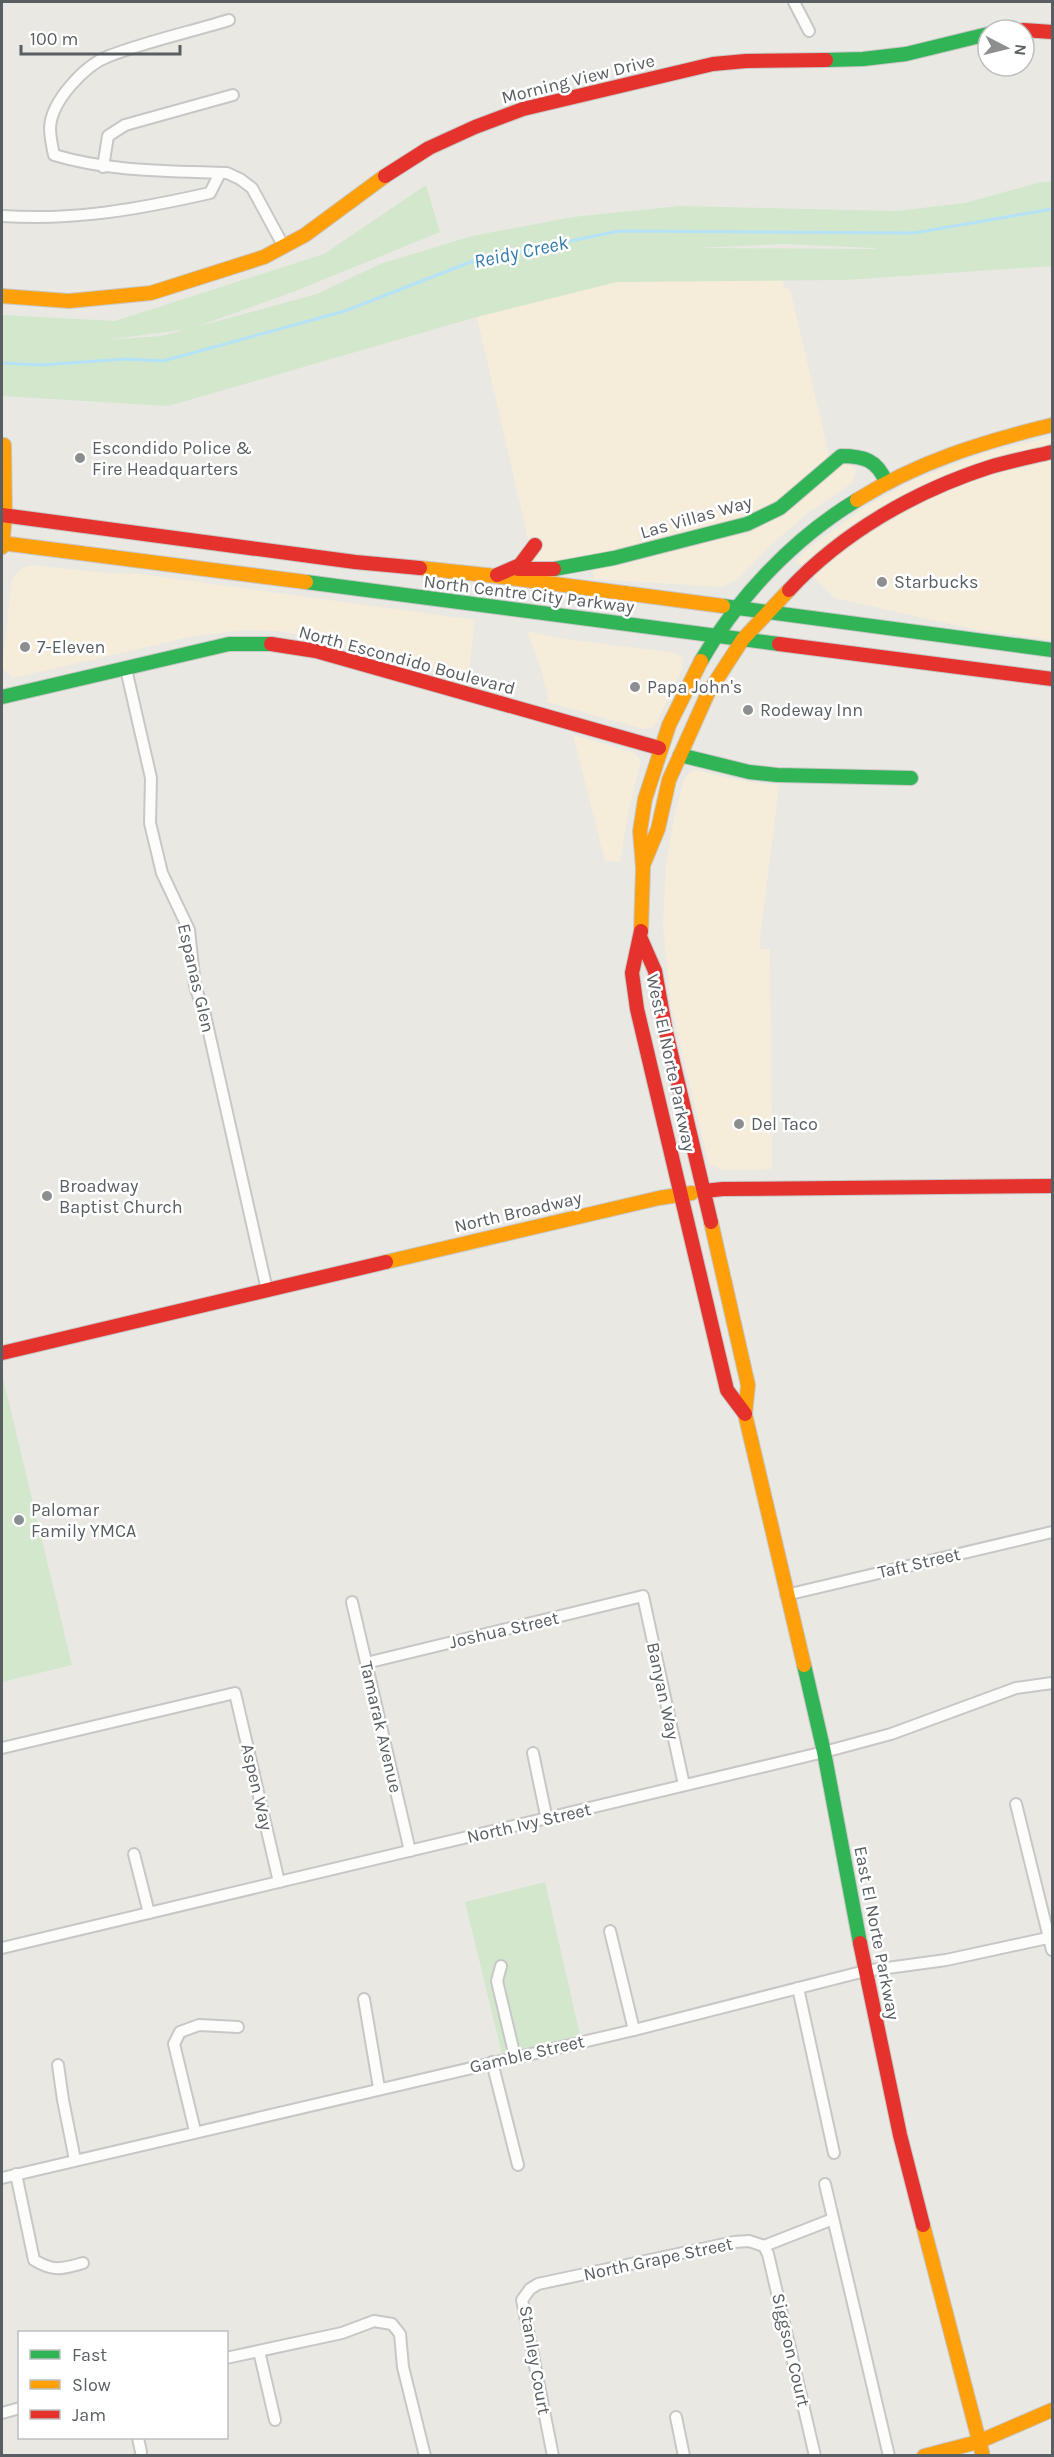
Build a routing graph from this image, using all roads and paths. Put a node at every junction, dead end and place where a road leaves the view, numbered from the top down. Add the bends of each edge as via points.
1 (794, 2) edge
2 (229, 20) dead end
3 (809, 31) dead end
4 (1036, 31) edge
5 (1053, 32) edge
6 (976, 37) edge
7 (233, 95) dead end
8 (103, 166) junction
9 (220, 173) junction
10 (2, 216) edge
11 (284, 247) junction
12 (2, 296) edge
13 (1053, 425) edge
14 (4, 445) dead end
15 (1053, 452) edge
16 (886, 482) junction
17 (3, 515) edge
18 (2, 544) edge
19 (535, 545) dead end
20 (514, 569) junction
21 (495, 576) junction
22 (735, 609) junction
23 (767, 613) junction
24 (715, 635) junction
25 (743, 639) junction
26 (1053, 650) edge
27 (126, 669) junction
28 (1053, 679) edge
29 (2, 697) edge
30 (659, 748) junction
31 (680, 755) junction
32 (911, 778) dead end
33 (643, 865) junction
34 (641, 939) junction
35 (1053, 1186) edge
36 (704, 1191) junction
37 (681, 1195) junction
38 (267, 1290) junction
39 (2, 1353) edge
40 (745, 1414) junction
41 (1053, 1532) edge
42 (786, 1595) junction
43 (643, 1596) joint
44 (352, 1602) dead end
45 (366, 1663) junction
46 (1053, 1683) edge
47 (2, 1748) edge
48 (824, 1752) junction
49 (534, 1753) dead end
50 (684, 1785) junction
51 (1016, 1804) dead end
52 (547, 1820) junction
53 (410, 1851) junction
54 (134, 1854) dead end
55 (279, 1882) junction
56 (149, 1913) junction
57 (610, 1931) dead end
58 (1051, 1938) edge
59 (2, 1948) edge
60 (1053, 1950) edge
61 (501, 1966) dead end
62 (865, 1971) junction
63 (798, 1988) junction
64 (364, 1999) dead end
65 (238, 2027) dead end
66 (634, 2030) junction
67 (515, 2057) junction
68 (492, 2062) junction
69 (58, 2065) dead end
70 (379, 2088) junction
71 (195, 2131) junction
72 (834, 2153) dead end
73 (75, 2160) junction
74 (518, 2165) dead end
75 (16, 2174) junction
76 (2, 2178) edge
77 (825, 2184) dead end
78 (833, 2219) junction
79 (764, 2246) junction
80 (82, 2263) dead end
81 (552, 2281) joint
82 (259, 2351) junction
83 (228, 2358) edge
84 (18, 2409) edge
85 (1053, 2410) edge
86 (2, 2413) edge
87 (676, 2417) dead end
88 (275, 2420) dead end
89 (138, 2439) edge
90 (980, 2449) edge
91 (141, 2452) dead end
92 (425, 2456) edge
93 (553, 2456) edge
94 (684, 2456) edge
95 (815, 2456) edge
96 (889, 2456) edge
97 (924, 2456) edge

1 - 3 street
2 - 8 street via 107,56 76,78 50,125 54,155
4 - 5 main road
6 - 11 main road, Morning View Drive via 874,58 713,64 523,109 429,148
7 - 8 street via 125,125 108,136
8 - 9 street
9 - 10 street via 210,193 158,204 102,214
9 - 11 street via 240,179 252,188
11 - 12 main road, Morning View Drive via 264,258 151,293 69,301
13 - 16 main road, West El Norte Parkway via 978,444
14 - 17 main road
15 - 23 main road, West El Norte Parkway via 959,477 906,501 824,557
16 - 20 main road, Las Villas Way via 881,467 862,456 840,456 780,508 747,524 614,558 554,569
16 - 22 main road, West El Norte Parkway via 809,533
17 - 18 main road
17 - 21 main road, North Centre City Parkway via 355,562
18 - 24 main road, North Centre City Parkway
19 - 20 main road via 528,560
20 - 21 main road
21 - 22 main road, North Centre City Parkway
22 - 23 main road, North Centre City Parkway
22 - 24 main road, West El Norte Parkway
23 - 25 main road, West El Norte Parkway
23 - 26 main road, North Centre City Parkway
24 - 25 main road, North Centre City Parkway
24 - 30 main road, West El Norte Parkway
25 - 28 main road, North Centre City Parkway
25 - 31 main road, West El Norte Parkway via 708,693
27 - 29 main road, North Escondido Boulevard
27 - 30 main road, North Escondido Boulevard via 229,644 273,644 316,651
27 - 38 street, Espanas Glen via 151,778 150,823 162,873 189,930 195,986 205,1015
30 - 33 main road, West El Norte Parkway via 639,828
31 - 32 main road via 777,775
31 - 33 main road, West El Norte Parkway
33 - 34 main road, West El Norte Parkway
34 - 36 main road, West El Norte Parkway via 655,971
34 - 37 main road, West El Norte Parkway via 632,974
35 - 36 main road, North Broadway
36 - 37 main road, North Broadway
36 - 40 main road, East El Norte Parkway via 748,1384
37 - 38 main road, North Broadway
37 - 40 main road, East El Norte Parkway via 728,1390
38 - 39 main road, North Broadway
40 - 42 main road, East El Norte Parkway
41 - 42 street, Taft Street
42 - 48 main road, East El Norte Parkway
43 - 45 street, Joshua Street
43 - 50 street, Banyan Way
44 - 45 street, Tamarak Avenue
45 - 53 street, Tamarak Avenue
46 - 48 street, North Ivy Street via 1016,1688 891,1734
47 - 55 street, Aspen Way via 235,1693
48 - 50 street, North Ivy Street
48 - 62 main road, East El Norte Parkway
49 - 52 street
50 - 52 street, North Ivy Street
51 - 58 street
52 - 53 street, North Ivy Street
53 - 55 street, North Ivy Street
54 - 56 street
55 - 56 street, North Ivy Street
56 - 59 street, North Ivy Street
57 - 66 street
58 - 60 street
58 - 62 street, Gamble Street via 946,1960
61 - 67 street via 497,1981
62 - 63 street, Gamble Street
62 - 90 main road, East El Norte Parkway via 901,2137
63 - 66 street, Gamble Street
63 - 72 street
64 - 70 street
65 - 71 street via 199,2025 180,2032 174,2044
66 - 67 street, Gamble Street
67 - 68 street, Gamble Street
68 - 70 street, Gamble Street
68 - 74 street
69 - 73 street
70 - 71 street, Gamble Street
71 - 73 street, Gamble Street
73 - 75 street, Gamble Street
75 - 76 street, Gamble Street
75 - 80 street via 34,2260 48,2268 64,2269
77 - 78 street
78 - 79 street
78 - 96 street
79 - 81 street, North Grape Street via 734,2242
79 - 95 street, Siggson Court
81 - 93 street, Stanley Court via 530,2289 522,2300
82 - 83 street
82 - 88 street
82 - 92 street via 342,2333 374,2321 392,2324 400,2334
84 - 86 street
85 - 90 main road
87 - 94 street
89 - 91 street
90 - 97 main road

